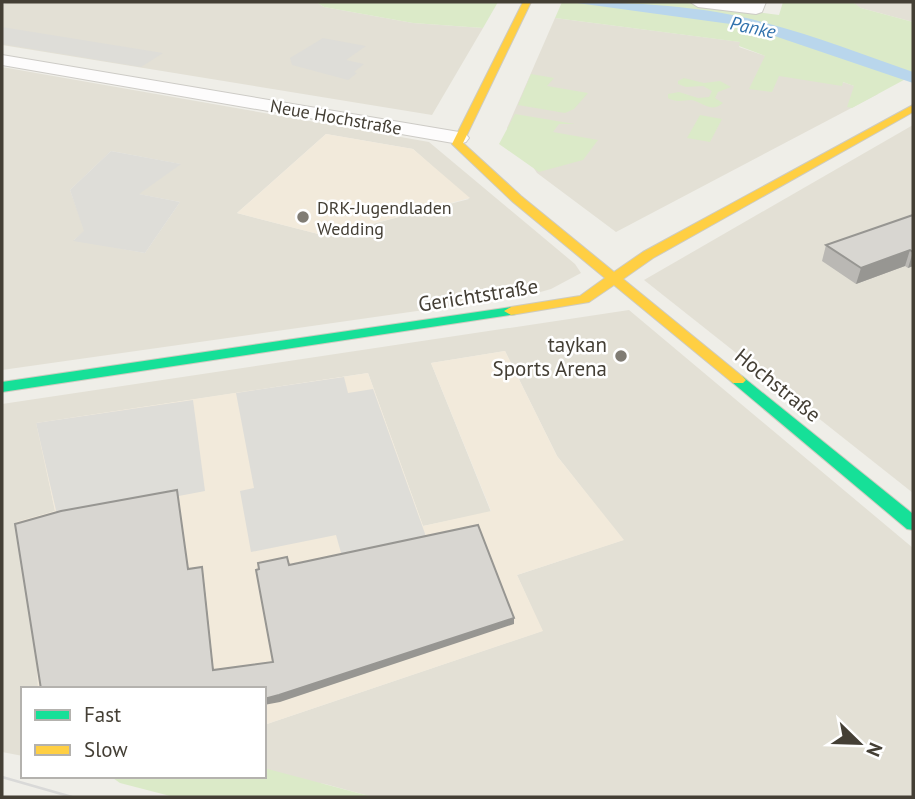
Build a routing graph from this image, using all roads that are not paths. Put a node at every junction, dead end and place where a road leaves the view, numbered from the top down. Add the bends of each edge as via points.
1 (527, 2) edge
2 (698, 2) edge
3 (757, 5) edge
4 (2, 60) edge
5 (909, 113) edge
6 (459, 138) junction
7 (615, 278) junction
8 (2, 387) edge
9 (913, 524) edge

1 - 6 street
2 - 3 street
4 - 6 street, Neue Hochstraße
5 - 7 street, Gerichtstraße via 648,255
6 - 7 street via 457,144 492,176
7 - 8 street, Gerichtstraße via 584,299
7 - 9 street, Hochstraße

